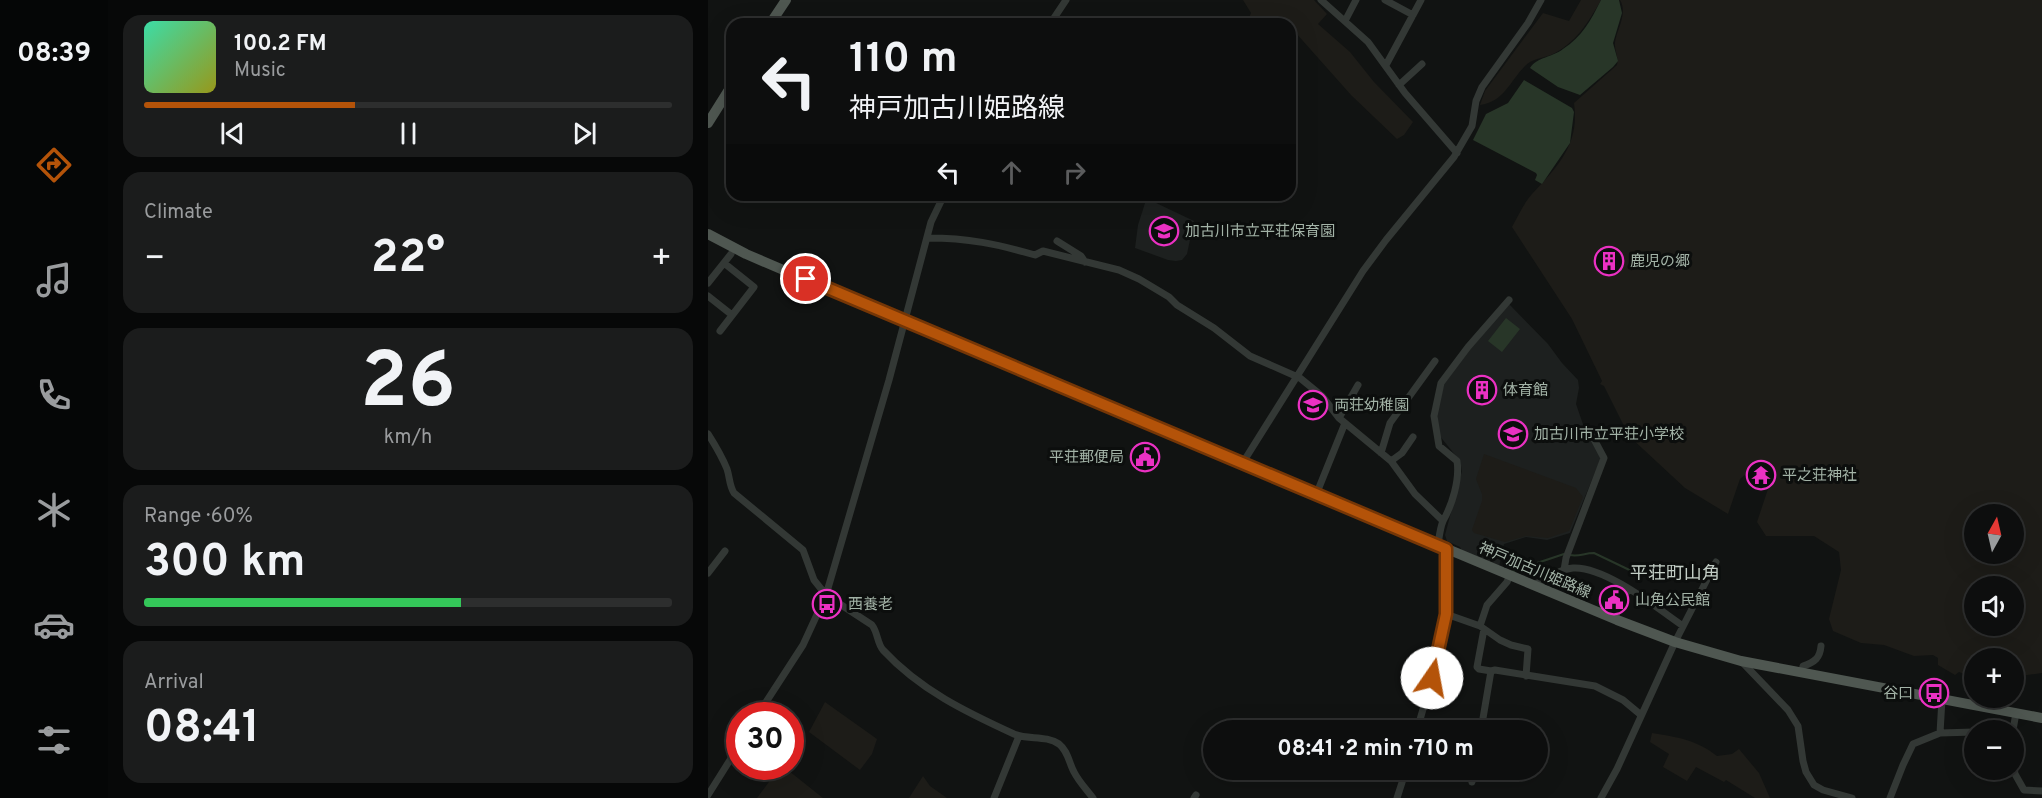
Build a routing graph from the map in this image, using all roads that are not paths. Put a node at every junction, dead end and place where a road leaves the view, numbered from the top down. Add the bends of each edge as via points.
1 (786, 0) edge
2 (1066, 0) edge
3 (1321, 0) edge
4 (1356, 0) edge
5 (1385, 0) edge
6 (1421, 0) edge
7 (1542, 0) edge
8 (1413, 15) junction
9 (774, 18) edge
10 (1054, 18) edge
11 (1345, 21) junction
12 (1422, 64) dead end
13 (1386, 65) junction
14 (1399, 85) junction
15 (726, 94) edge
16 (708, 123) edge
17 (1457, 153) junction
18 (941, 201) edge
19 (708, 235) edge
20 (928, 238) junction
21 (1057, 241) dead end
22 (731, 254) dead end
23 (1086, 262) junction
24 (724, 263) junction
25 (708, 283) edge
26 (708, 296) edge
27 (1509, 300) dead end
28 (732, 315) junction
29 (905, 322) junction
30 (720, 331) dead end
31 (1435, 361) dead end
32 (1295, 378) junction
33 (1358, 385) dead end
34 (1351, 397) junction
35 (1366, 404) dead end
36 (1342, 421) junction
37 (1589, 430) dead end
38 (708, 434) edge
39 (1413, 436) dead end
40 (1381, 453) junction
41 (1391, 461) junction
42 (1242, 464) junction
43 (1316, 495) junction
44 (1443, 522) junction
45 (1442, 547) junction
46 (725, 551) dead end
47 (1716, 562) dead end
48 (1564, 570) junction
49 (708, 573) edge
50 (1510, 575) junction
51 (1534, 585) junction
52 (1628, 589) junction
53 (826, 595) junction
54 (1446, 614) junction
55 (1614, 619) junction
56 (1683, 626) junction
57 (1482, 628) junction
58 (1675, 642) junction
59 (1821, 646) dead end
60 (1741, 661) junction
61 (1491, 671) junction
62 (1802, 673) junction
63 (1527, 675) junction
64 (1432, 678) junction
65 (1459, 685) dead end
66 (1942, 699) junction
67 (766, 702) edge
68 (2016, 713) junction
69 (1641, 715) junction
70 (2042, 718) edge
71 (1420, 720) edge
72 (1483, 720) edge
73 (2015, 720) edge
74 (1964, 732) edge
75 (1940, 733) junction
76 (1019, 736) junction
77 (726, 766) edge
78 (1403, 780) edge
79 (2018, 780) edge
80 (2042, 791) edge
81 (708, 795) edge
82 (994, 798) edge
83 (1093, 798) edge
84 (1397, 798) edge
85 (1601, 798) edge
86 (1852, 798) edge
87 (1890, 798) edge

1 - 9 main road
2 - 10 street
3 - 11 street
4 - 11 street
5 - 8 street
6 - 8 street
7 - 17 street via 1482,87 1472,126
8 - 13 street
11 - 13 street
12 - 14 street
13 - 14 street
14 - 17 street
15 - 16 main road
17 - 32 street via 1386,240
18 - 20 street
19 - 29 main road, 神戸加古川姫路線
20 - 23 street via 994,243 1035,255 1043,251
20 - 29 street
21 - 23 street
22 - 24 street
23 - 32 street via 1139,279 1250,356
24 - 25 street
24 - 28 street via 754,287
26 - 28 street
27 - 44 street via 1441,382 1434,416 1439,446 1457,461 1458,470
28 - 30 street
29 - 42 main road, 神戸加古川姫路線
29 - 53 street
31 - 40 street via 1390,423
32 - 36 street via 1322,396
32 - 42 street
33 - 34 street
34 - 35 street
34 - 36 street
36 - 40 street
36 - 43 street
37 - 48 street via 1604,458
38 - 53 street via 734,493 803,550 814,580
39 - 41 street
40 - 41 street
41 - 44 street via 1415,494
42 - 43 main road, 神戸加古川姫路線
43 - 45 main road, 神戸加古川姫路線
44 - 45 street
45 - 50 main road, 神戸加古川姫路線
45 - 54 street
46 - 49 street
47 - 56 street
48 - 51 street
48 - 52 street via 1598,573
50 - 51 main road, 神戸加古川姫路線
50 - 57 street via 1487,605
51 - 55 main road, 神戸加古川姫路線
52 - 55 street
52 - 56 street
53 - 67 street via 803,645
53 - 76 street via 872,625 883,650 925,687 950,704
54 - 57 street
54 - 64 street
55 - 58 main road, 神戸加古川姫路線
56 - 58 street
57 - 61 street via 1477,667
57 - 63 street via 1500,640 1528,650
58 - 60 main road, 神戸加古川姫路線
58 - 69 street
59 - 62 street via 1819,657 1803,666
60 - 62 main road, 神戸加古川姫路線
60 - 86 street via 1788,710 1798,726 1803,761 1814,785
61 - 63 street
61 - 72 street
62 - 66 main road, 神戸加古川姫路線
63 - 69 street via 1595,686 1617,696
64 - 65 street
64 - 71 street
66 - 68 main road, 神戸加古川姫路線
66 - 75 street
68 - 70 main road, 神戸加古川姫路線
68 - 73 street
69 - 85 street
74 - 75 street
75 - 87 street via 1913,744
76 - 82 street
76 - 83 street via 1051,740 1061,746 1075,775
77 - 81 street
78 - 84 street
79 - 80 street via 2024,790

